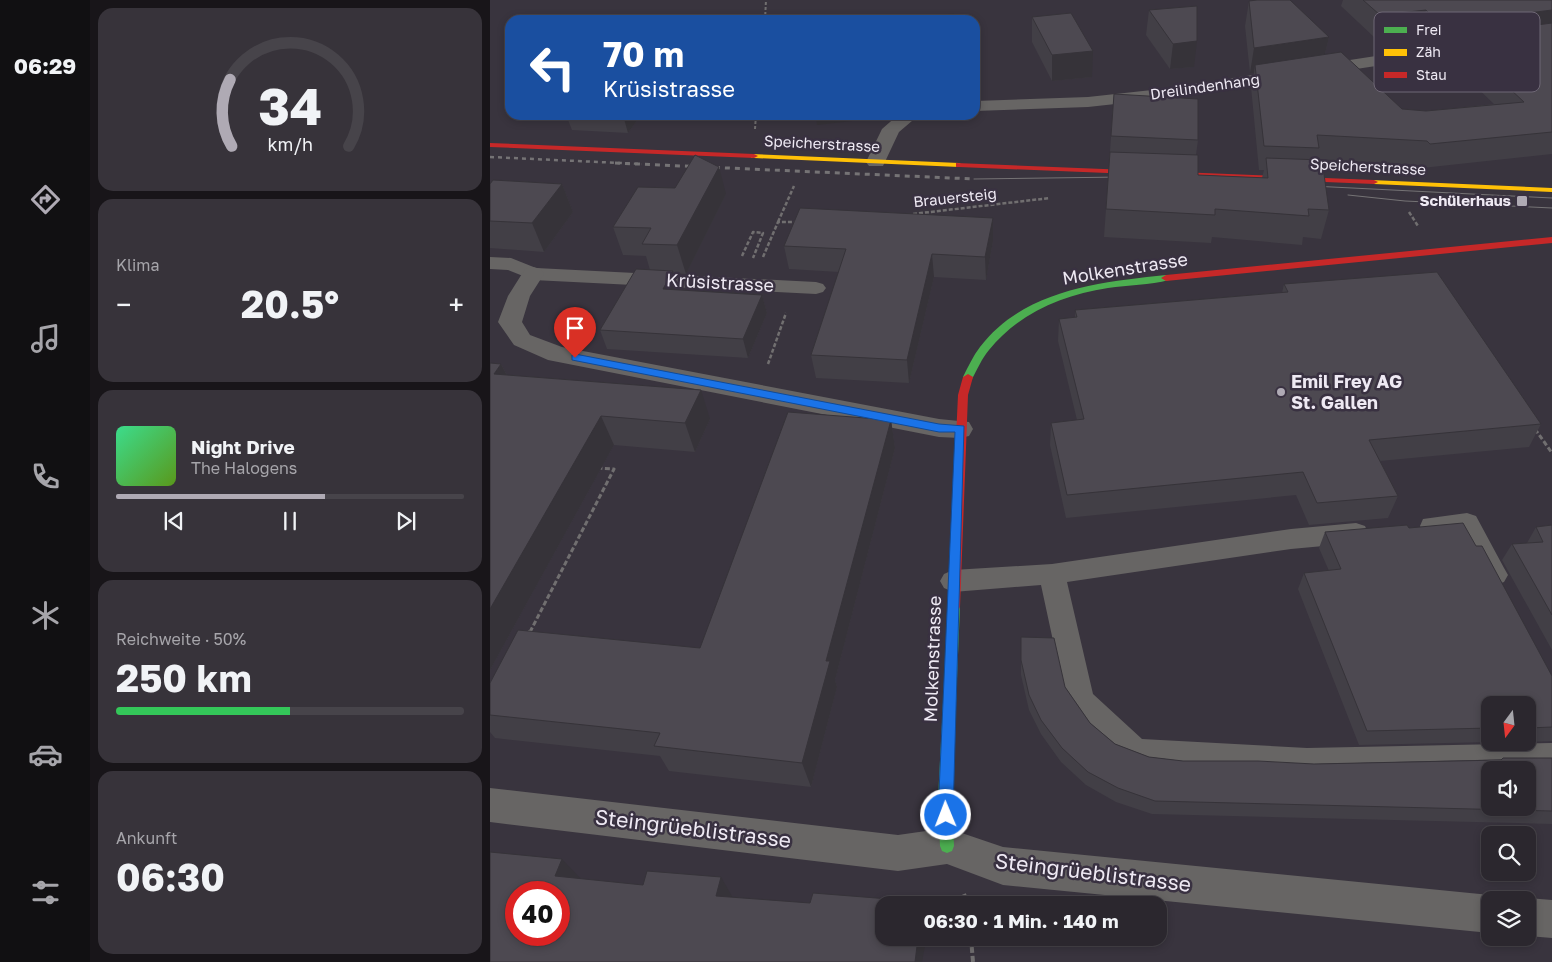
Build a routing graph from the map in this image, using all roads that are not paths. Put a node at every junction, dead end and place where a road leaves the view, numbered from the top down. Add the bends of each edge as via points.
1 (1374, 60) edge
2 (980, 106) edge
3 (904, 120) edge
4 (490, 145) edge
5 (876, 162) junction
6 (1153, 174) junction
7 (1257, 189) edge
8 (1552, 190) edge
9 (1552, 240) edge
10 (490, 263) edge
11 (533, 274) junction
12 (816, 288) dead end
13 (960, 429) junction
14 (1408, 528) edge
15 (1379, 531) edge
16 (1052, 574) junction
17 (953, 582) junction
18 (1505, 594) edge
19 (1552, 757) edge
20 (490, 805) edge
21 (947, 846) junction
22 (1481, 913) edge
23 (1536, 918) edge
24 (1552, 919) edge

1 - 2 street, Dreilindenhang via 1144,96 1088,102
3 - 5 street via 892,129
4 - 5 main road, Speicherstrasse
5 - 6 main road, Speicherstrasse
6 - 7 main road, Speicherstrasse
6 - 8 main road, Speicherstrasse
9 - 13 main road, Molkenstrasse via 1163,279 1084,289 1045,301 996,331 979,352 967,375
10 - 11 lane, Krüsistrasse via 511,264
11 - 12 lane, Krüsistrasse
11 - 13 street via 519,296 510,322 522,340 557,354 939,428
13 - 17 main road, Molkenstrasse
14 - 18 lane via 1467,523
15 - 16 lane via 1291,539
16 - 17 lane
16 - 19 lane via 1080,701 1136,752 1307,762
17 - 21 main road, Molkenstrasse via 945,799
20 - 21 street, Steingrüeblistrasse via 898,853
21 - 22 street, Steingrüeblistrasse via 1003,866
23 - 24 street

